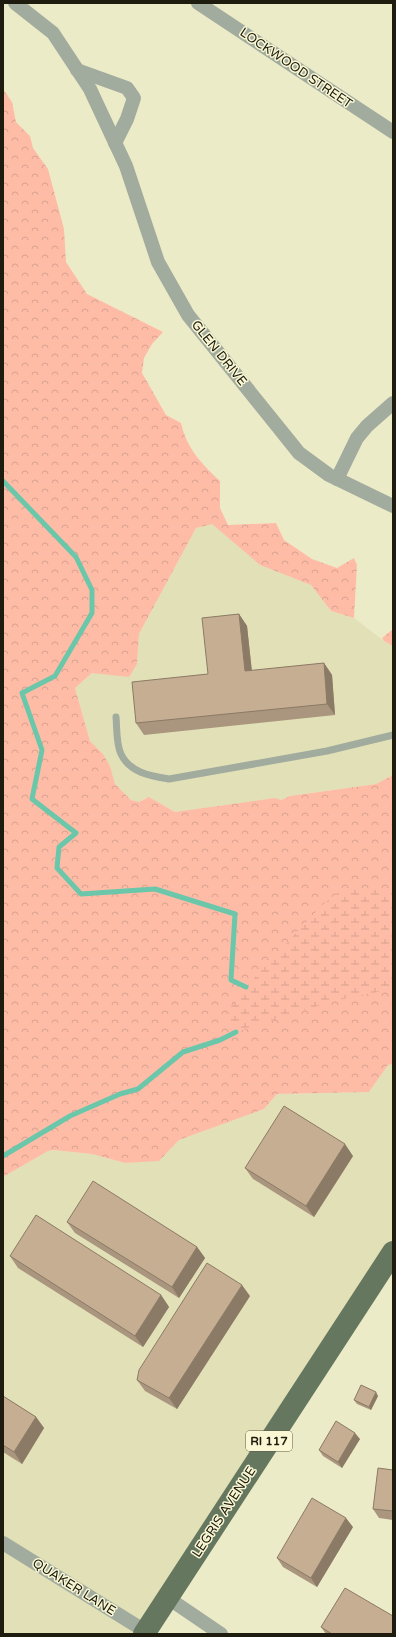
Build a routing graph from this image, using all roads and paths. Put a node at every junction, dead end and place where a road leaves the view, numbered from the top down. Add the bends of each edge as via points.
1 (15, 3) edge
2 (198, 3) edge
3 (77, 70) junction
4 (393, 132) edge
5 (115, 143) junction
6 (393, 403) edge
7 (337, 479) junction
8 (393, 506) edge
9 (116, 717) dead end
10 (393, 735) edge
11 (393, 1252) edge
12 (3, 1543) edge
13 (168, 1598) junction
14 (145, 1632) edge
15 (221, 1634) edge

1 - 3 street, GLEN DRIVE via 53,32
2 - 4 street, LOCKWOOD STREET
3 - 5 street, GLEN DRIVE via 90,89
3 - 5 street via 127,88 134,98 127,120
5 - 7 street, GLEN DRIVE via 126,166 158,262 188,315 299,453
6 - 7 street via 357,438
7 - 8 street, GLEN DRIVE
9 - 10 lane via 118,745 120,754 126,762 137,771 150,776 169,778 327,751
11 - 13 main road, LEGRIS AVENUE / RI 117
12 - 14 street, QUAKER LANE
13 - 14 main road, LEGRIS AVENUE / RI 117
13 - 15 street

